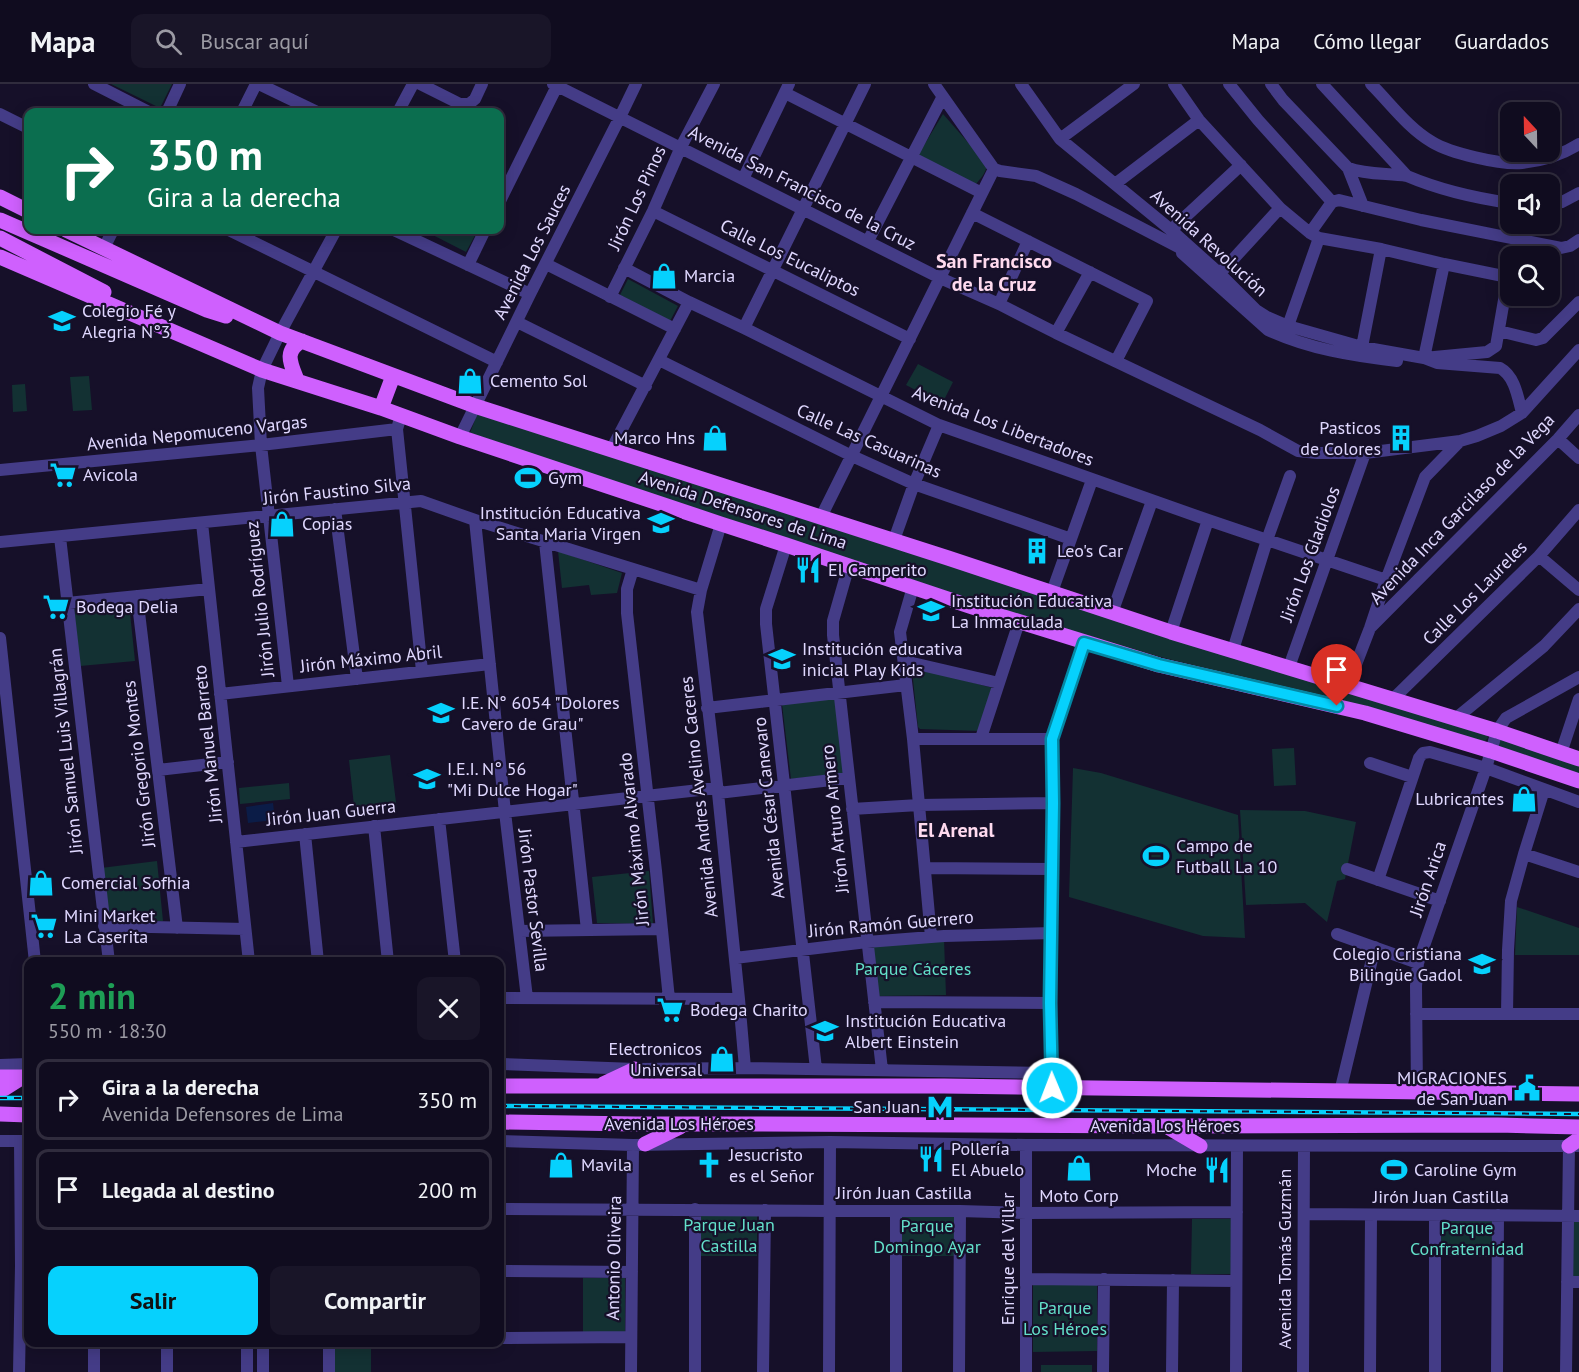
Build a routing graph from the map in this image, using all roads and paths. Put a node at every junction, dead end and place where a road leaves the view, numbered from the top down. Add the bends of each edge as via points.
1 (93, 84) edge
2 (180, 84) edge
3 (257, 84) edge
4 (412, 84) edge
5 (420, 84) edge
6 (482, 84) edge
7 (636, 84) edge
8 (714, 84) edge
9 (865, 84) edge
10 (934, 84) edge
11 (1022, 84) edge
12 (1134, 84) edge
13 (1174, 84) edge
14 (1229, 84) edge
15 (1271, 84) edge
16 (1322, 84) edge
17 (1371, 84) edge
18 (556, 85) edge
19 (787, 89) edge
20 (942, 98) junction
21 (141, 108) edge
22 (169, 108) edge
23 (244, 108) edge
24 (308, 108) edge
25 (400, 108) edge
26 (468, 108) edge
27 (0, 114) edge
28 (620, 117) junction
29 (1199, 120) junction
30 (845, 124) junction
31 (24, 126) edge
32 (1060, 139) junction
33 (1579, 144) edge
34 (681, 147) junction
35 (912, 158) junction
36 (1241, 165) junction
37 (1348, 168) junction
38 (994, 169) junction
39 (1407, 176) junction
40 (743, 179) junction
41 (1115, 184) junction
42 (504, 193) edge
43 (1579, 193) edge
44 (982, 194) junction
45 (0, 197) edge
46 (1500, 201) edge
47 (1332, 202) junction
48 (1560, 202) edge
49 (1363, 206) junction
50 (1281, 208) junction
51 (24, 209) edge
52 (803, 209) junction
53 (653, 211) junction
54 (972, 213) junction
55 (0, 220) edge
56 (24, 229) edge
57 (35, 234) edge
58 (74, 234) edge
59 (111, 234) edge
60 (237, 234) edge
61 (259, 234) edge
62 (334, 234) edge
63 (412, 234) edge
64 (483, 234) edge
65 (1315, 235) junction
66 (1170, 236) junction
67 (0, 238) edge
68 (1579, 240) edge
69 (1028, 241) junction
70 (254, 242) junction
71 (868, 242) junction
72 (104, 248) junction
73 (1381, 249) junction
74 (0, 257) edge
75 (546, 264) junction
76 (1444, 264) junction
77 (468, 265) junction
78 (624, 268) junction
79 (773, 270) junction
80 (314, 271) junction
81 (1090, 272) junction
82 (1219, 273) junction
83 (940, 278) junction
84 (530, 294) junction
85 (610, 297) junction
86 (689, 302) junction
87 (1579, 302) edge
88 (999, 304) junction
89 (517, 322) junction
90 (1288, 326) junction
91 (744, 328) junction
92 (675, 329) junction
93 (1499, 331) junction
94 (280, 333) junction
95 (1056, 333) junction
96 (910, 339) junction
97 (302, 341) junction
98 (1362, 347) junction
99 (1579, 350) edge
100 (227, 355) junction
101 (659, 360) junction
102 (1116, 361) junction
103 (1423, 361) junction
104 (498, 362) junction
105 (262, 370) junction
106 (393, 376) junction
107 (297, 381) junction
108 (646, 386) junction
109 (881, 397) junction
110 (475, 406) junction
111 (381, 408) junction
112 (1522, 413) junction
113 (1579, 415) edge
114 (399, 422) junction
115 (939, 425) junction
116 (460, 437) junction
117 (1558, 439) junction
118 (1460, 441) junction
119 (261, 445) junction
120 (611, 450) junction
121 (1365, 453) junction
122 (852, 456) junction
123 (1579, 458) edge
124 (0, 470) edge
125 (1290, 476) dead end
126 (1092, 480) junction
127 (914, 484) junction
128 (1152, 501) junction
129 (403, 502) junction
130 (334, 509) junction
131 (1579, 510) edge
132 (269, 516) junction
133 (821, 517) junction
134 (475, 520) junction
135 (1208, 520) junction
136 (202, 523) junction
137 (721, 524) junction
138 (60, 537) junction
139 (1071, 539) junction
140 (894, 540) junction
141 (1268, 540) junction
142 (0, 542) edge
143 (545, 542) junction
144 (786, 545) junction
145 (1539, 556) junction
146 (1326, 560) junction
147 (849, 565) junction
148 (633, 569) junction
149 (1386, 580) junction
150 (913, 587) junction
151 (209, 588) junction
152 (701, 590) junction
153 (1579, 590) edge
154 (1052, 592) junction
155 (137, 596) junction
156 (68, 603) junction
157 (1579, 609) edge
158 (1112, 613) junction
159 (1019, 622) junction
160 (1370, 628) junction
161 (1171, 632) junction
162 (0, 638) edge
163 (1084, 643) junction
164 (1233, 650) junction
165 (904, 661) junction
166 (490, 664) junction
167 (1289, 667) junction
168 (422, 671) junction
169 (357, 678) junction
170 (1578, 680) edge
171 (999, 683) junction
172 (906, 685) junction
173 (288, 686) junction
174 (1348, 686) junction
175 (839, 693) junction
176 (220, 694) junction
177 (1393, 699) junction
178 (1579, 699) edge
179 (775, 700) junction
180 (707, 708) junction
181 (1455, 719) junction
182 (1497, 731) junction
183 (981, 738) junction
184 (913, 739) junction
185 (1052, 739) junction
186 (1491, 751) junction
187 (1561, 753) junction
188 (1579, 759) edge
189 (228, 762) junction
190 (1370, 763) dead end
191 (1486, 768) junction
192 (158, 770) junction
193 (1412, 777) junction
194 (849, 778) junction
195 (1579, 781) edge
196 (784, 786) junction
197 (1544, 790) junction
198 (717, 791) junction
199 (648, 796) junction
200 (1579, 802) edge
201 (1053, 803) junction
202 (574, 804) junction
203 (919, 805) junction
204 (852, 809) junction
205 (504, 812) junction
206 (439, 819) junction
207 (374, 826) junction
208 (305, 834) junction
209 (236, 842) junction
210 (1524, 854) junction
211 (925, 868) junction
212 (1052, 869) junction
213 (1347, 869) dead end
214 (1579, 872) edge
215 (1378, 880) junction
216 (1440, 901) junction
217 (104, 926) junction
218 (177, 928) junction
219 (245, 929) junction
220 (662, 929) junction
221 (587, 930) junction
222 (519, 932) junction
223 (1052, 933) junction
224 (1337, 934) dead end
225 (931, 937) junction
226 (867, 942) junction
227 (1376, 947) junction
228 (803, 949) junction
229 (34, 957) edge
230 (108, 957) edge
231 (248, 957) edge
232 (317, 957) edge
233 (387, 957) edge
234 (454, 957) edge
235 (735, 958) junction
236 (1418, 963) junction
237 (504, 998) edge
238 (527, 998) junction
239 (669, 999) junction
240 (739, 999) junction
241 (874, 1002) junction
242 (1050, 1003) junction
243 (1416, 1014) junction
244 (1507, 1014) junction
245 (1579, 1014) edge
246 (504, 1064) edge
247 (0, 1065) edge
248 (745, 1068) junction
249 (635, 1069) junction
250 (816, 1069) junction
251 (882, 1070) junction
252 (0, 1077) edge
253 (24, 1077) edge
254 (24, 1078) edge
255 (24, 1079) edge
256 (1051, 1080) junction
257 (504, 1086) edge
258 (598, 1086) junction
259 (0, 1089) edge
260 (1340, 1092) junction
261 (1418, 1093) junction
262 (1579, 1094) edge
263 (0, 1114) edge
264 (24, 1115) edge
265 (504, 1122) edge
266 (0, 1124) edge
267 (24, 1124) edge
268 (685, 1125) junction
269 (1166, 1126) junction
270 (1579, 1127) edge
271 (0, 1141) edge
272 (24, 1141) edge
273 (504, 1141) edge
274 (830, 1142) junction
275 (639, 1144) junction
276 (1576, 1144) edge
277 (1026, 1145) junction
278 (1200, 1146) junction
279 (1237, 1146) junction
280 (1304, 1146) junction
281 (504, 1209) edge
282 (632, 1209) junction
283 (695, 1209) junction
284 (765, 1210) junction
285 (830, 1211) junction
286 (896, 1211) junction
287 (960, 1211) junction
288 (1237, 1212) junction
289 (1027, 1213) junction
290 (1304, 1214) junction
291 (1371, 1215) junction
292 (1435, 1215) junction
293 (1498, 1215) junction
294 (1573, 1216) edge
295 (24, 1217) edge
296 (504, 1271) edge
297 (632, 1272) junction
298 (1026, 1279) junction
299 (1104, 1280) junction
300 (1173, 1280) junction
301 (1236, 1281) junction
302 (1573, 1282) edge
303 (24, 1284) edge
304 (631, 1337) junction
305 (504, 1338) edge
306 (1573, 1344) edge
307 (94, 1347) edge
308 (167, 1347) edge
309 (247, 1347) edge
310 (263, 1347) edge
311 (329, 1347) edge
312 (19, 1372) edge
313 (94, 1372) edge
314 (167, 1372) edge
315 (247, 1372) edge
316 (263, 1372) edge
317 (329, 1372) edge
318 (631, 1372) edge
319 (695, 1372) edge
320 (763, 1372) edge
321 (829, 1372) edge
322 (896, 1372) edge
323 (959, 1372) edge
324 (1026, 1372) edge
325 (1104, 1372) edge
326 (1172, 1372) edge
327 (1236, 1372) edge
328 (1303, 1372) edge
329 (1370, 1372) edge
330 (1435, 1372) edge
331 (1497, 1372) edge
332 (1566, 1372) edge

1 - 21 street
2 - 22 street
3 - 23 street
3 - 24 street
4 - 25 street
5 - 26 street
6 - 26 street
7 - 28 street, Avenida Los Sauces
8 - 34 street, Jirón Los Pinos
9 - 30 street
10 - 20 street
11 - 32 street, Avenida Revolución
12 - 32 street
13 - 29 street
14 - 47 street
15 - 37 street
16 - 39 street
17 - 33 street via 1433,143 1478,158 1520,163 1549,158
18 - 28 street, Avenida San Francisco de la Cruz
18 - 42 street
19 - 30 street
19 - 40 street
20 - 35 street
20 - 38 street
27 - 31 street
28 - 34 street, Avenida San Francisco de la Cruz
28 - 75 street, Avenida Los Sauces
29 - 36 street
29 - 41 street
30 - 35 street
30 - 52 street
32 - 41 street, Avenida Revolución
34 - 40 street, Avenida San Francisco de la Cruz
34 - 53 street, Jirón Los Pinos
35 - 44 street
35 - 71 street
36 - 50 street
36 - 66 street
37 - 39 street
37 - 49 street
38 - 44 street
38 - 66 street via 1036,176
39 - 46 street
40 - 52 street, Avenida San Francisco de la Cruz
41 - 66 street, Avenida Revolución
43 - 48 street
44 - 54 street
45 - 51 main road
47 - 49 street
47 - 65 street
49 - 68 street via 1560,248
50 - 65 street
50 - 82 street
52 - 71 street, Avenida San Francisco de la Cruz
52 - 79 street
53 - 78 street, Jirón Los Pinos
53 - 79 street, Calle Los Eucaliptos
54 - 69 street
54 - 83 street
55 - 56 main road
57 - 94 main road via 207,310
58 - 72 main road, Avenida Defensores de Lima
59 - 72 street
60 - 70 street
61 - 70 street
62 - 80 street, Jirón Julio Rodríguez
63 - 77 street
64 - 77 street
65 - 73 street
65 - 90 street
66 - 82 street, Avenida Revolución
66 - 103 street via 1268,330 1355,356
67 - 100 main road
69 - 81 street
69 - 88 street
70 - 80 street
71 - 83 street, Avenida San Francisco de la Cruz
72 - 94 main road, Avenida Defensores de Lima
73 - 76 street
73 - 98 street
74 - 100 main road, Avenida Defensores de Lima
75 - 84 street, Avenida Los Sauces
75 - 85 street
76 - 93 street via 1508,276
76 - 103 street
77 - 84 street
78 - 85 street, Jirón Los Pinos
78 - 86 street, Avenida Los Libertadores
79 - 91 street
79 - 96 street, Calle Los Eucaliptos
80 - 94 street, Jirón Julio Rodríguez
80 - 104 street
81 - 95 street
81 - 102 street via 1148,301
82 - 90 street, Avenida Revolución via 1256,310
83 - 88 street, Avenida San Francisco de la Cruz
83 - 96 street
84 - 89 street, Avenida Los Sauces
85 - 92 street
86 - 91 street, Avenida Los Libertadores
86 - 92 street
87 - 93 street via 1543,338 1536,340
88 - 95 street, Avenida San Francisco de la Cruz
89 - 104 street, Avenida Los Sauces
89 - 108 street
90 - 98 street, Avenida Revolución
91 - 109 street, Avenida Los Libertadores
92 - 101 street
93 - 103 street, Avenida Revolución via 1496,346 1487,352
94 - 97 main road, Avenida Defensores de Lima
94 - 105 street, Jirón Julio Rodríguez
95 - 102 street, Avenida San Francisco de la Cruz
96 - 109 street
97 - 106 main road, Avenida Defensores de Lima
97 - 107 main road via 291,350
98 - 103 street, Avenida Revolución
99 - 112 street, Avenida San Francisco de la Cruz
100 - 105 main road, Avenida Defensores de Lima
101 - 108 street
101 - 122 street, Calle Las Casuarinas
102 - 121 street, Avenida San Francisco de la Cruz via 1298,451
103 - 112 street via 1505,370
104 - 110 street, Avenida Los Sauces
105 - 107 main road, Avenida Defensores de Lima
105 - 119 street, Jirón Julio Rodríguez via 258,388
106 - 110 main road, Avenida Defensores de Lima
106 - 111 main road
107 - 111 main road, Avenida Defensores de Lima
108 - 120 street
109 - 115 street, Avenida Los Libertadores
109 - 122 street
110 - 116 street, Avenida Los Sauces
110 - 120 main road, Avenida Defensores de Lima
111 - 114 main road, Avenida Defensores de Lima
112 - 118 street, Avenida San Francisco de la Cruz via 1501,426
113 - 117 street, Avenida Inca Garcilaso de la Vega
114 - 116 main road, Avenida Defensores de Lima
114 - 119 street, Avenida Nepomuceno Vargas
114 - 129 street
115 - 126 street, Avenida Los Libertadores
115 - 127 street
116 - 137 main road, Avenida Defensores de Lima
117 - 123 street
117 - 160 street, Avenida Inca Garcilaso de la Vega
118 - 121 street, Avenida San Francisco de la Cruz
118 - 149 street via 1425,477
119 - 124 street, Avenida Nepomuceno Vargas
119 - 132 street, Jirón Julio Rodríguez
120 - 133 main road, Avenida Defensores de Lima
121 - 146 street, Jirón Los Gladiolos
122 - 127 street, Calle Las Casuarinas
122 - 133 street
125 - 141 street
126 - 128 street, Avenida Los Libertadores
126 - 139 street
127 - 139 street, Calle Las Casuarinas
127 - 140 street
128 - 135 street, Avenida Los Libertadores
128 - 158 street
129 - 130 street, Jirón Faustino Silva
129 - 134 street, Jirón Faustino Silva via 421,501
129 - 168 street
130 - 132 street, Jirón Faustino Silva
130 - 169 street
131 - 145 street, Calle Los Laureles
132 - 136 street, Jirón Faustino Silva
132 - 173 street, Jirón Julio Rodríguez
133 - 140 main road, Avenida Defensores de Lima
134 - 143 street, Jirón Faustino Silva
134 - 166 street, Jirón Pastor Sevilla
135 - 141 street, Avenida Los Libertadores
135 - 161 street
136 - 138 street, Jirón Faustino Silva
136 - 151 street, Jirón Manuel Barreto
137 - 144 main road, Avenida Defensores de Lima
137 - 152 street, Avenida Andres Avelino Caceres
138 - 142 street, Jirón Faustino Silva
138 - 156 street, Jirón Samuel Luis Villagrán
139 - 154 street
140 - 154 main road, Avenida Defensores de Lima
141 - 146 street, Avenida Los Libertadores
141 - 164 street
143 - 148 street, Jirón Faustino Silva
143 - 202 street
144 - 147 main road, Avenida Defensores de Lima
144 - 179 street, Avenida César Canevaro via 766,609
145 - 153 street
145 - 177 street, Calle Los Laureles
146 - 149 street, Avenida Los Libertadores
146 - 167 street, Jirón Los Gladiolos
147 - 150 main road, Avenida Defensores de Lima
147 - 175 street, Jirón Arturo Armero via 833,621
148 - 152 street, Jirón Faustino Silva
148 - 199 street, Jirón Máximo Alvarado via 627,589 627,613
149 - 160 street
150 - 159 main road, Avenida Defensores de Lima
150 - 165 street via 900,632
151 - 155 street
151 - 176 street, Jirón Manuel Barreto
152 - 180 street, Avenida Andres Avelino Caceres via 696,612
154 - 158 main road, Avenida Defensores de Lima
155 - 156 street
155 - 192 street, Jirón Gregorio Montes
156 - 217 street, Jirón Samuel Luis Villagrán
157 - 181 street via 1544,646
158 - 161 main road, Avenida Defensores de Lima
159 - 163 main road, Avenida Defensores de Lima
159 - 171 street
160 - 174 street
161 - 164 main road, Avenida Defensores de Lima
162 - 229 street
163 - 185 street
163 - 186 main road, Avenida Defensores de Lima via 1159,665 1342,707
164 - 167 main road, Avenida Defensores de Lima
165 - 171 street
165 - 172 street
166 - 168 street, Jirón Máximo Abril
166 - 205 street, Jirón Pastor Sevilla
167 - 174 main road, Avenida Defensores de Lima
168 - 169 street, Jirón Máximo Abril
169 - 173 street, Jirón Máximo Abril
170 - 182 street via 1506,718
171 - 183 street
172 - 175 street
172 - 184 street
173 - 176 street, Jirón Máximo Abril
174 - 177 main road, Avenida Defensores de Lima
175 - 179 street
175 - 194 street, Jirón Arturo Armero
176 - 189 street, Jirón Manuel Barreto
177 - 181 main road, Avenida Defensores de Lima
178 - 187 street
179 - 180 street
179 - 196 street, Avenida César Canevaro
180 - 198 street, Avenida Andres Avelino Caceres
181 - 182 main road, Avenida Defensores de Lima
182 - 186 street, Jirón Arica
182 - 187 main road, Avenida Defensores de Lima
183 - 184 street
183 - 185 street
184 - 203 street
185 - 201 street
186 - 191 street, Jirón Arica
186 - 195 main road, Avenida Defensores de Lima
187 - 188 main road, Avenida Defensores de Lima
189 - 192 street
189 - 209 street, Jirón Manuel Barreto
190 - 193 street
191 - 193 street via 1431,752 1419,758
191 - 197 street
191 - 216 street, Jirón Arica
192 - 218 street, Jirón Gregorio Montes
193 - 215 street
194 - 196 street, Jirón Juan Guerra
194 - 204 street, Jirón Arturo Armero
196 - 198 street, Jirón Juan Guerra
196 - 228 street, Avenida César Canevaro
197 - 200 street
197 - 210 street
198 - 199 street, Jirón Juan Guerra
198 - 235 street, Avenida Andres Avelino Caceres
199 - 202 street, Jirón Juan Guerra
199 - 220 street, Jirón Máximo Alvarado
201 - 203 street
201 - 212 street
202 - 205 street, Jirón Juan Guerra
202 - 221 street
203 - 204 street
203 - 211 street
204 - 226 street, Jirón Arturo Armero
205 - 206 street, Jirón Juan Guerra
205 - 222 street, Jirón Pastor Sevilla
206 - 207 street, Jirón Juan Guerra
206 - 234 street
207 - 208 street, Jirón Juan Guerra
207 - 233 street
208 - 209 street, Jirón Juan Guerra
208 - 232 street
209 - 219 street, Jirón Manuel Barreto
210 - 214 street
210 - 244 street via 1510,906
211 - 212 street
211 - 225 street
212 - 223 street
213 - 215 street
215 - 216 street
216 - 236 street, Jirón Arica
217 - 218 street
217 - 230 street, Jirón Samuel Luis Villagrán
218 - 219 street
219 - 231 street, Jirón Manuel Barreto
220 - 221 street
220 - 239 street, Jirón Máximo Alvarado
221 - 222 street
222 - 238 street, Jirón Pastor Sevilla
223 - 225 street, Jirón Ramón Guerrero
223 - 242 street
224 - 227 street
225 - 226 street, Jirón Ramón Guerrero
226 - 228 street, Jirón Ramón Guerrero
226 - 241 street, Jirón Arturo Armero
227 - 236 street
227 - 260 street
228 - 235 street, Jirón Ramón Guerrero
228 - 250 street, Avenida César Canevaro
235 - 240 street, Avenida Andres Avelino Caceres
236 - 243 street, Jirón Arica
237 - 238 street
238 - 239 street
239 - 240 street
240 - 248 street, Avenida Andres Avelino Caceres
241 - 242 street
241 - 251 street, Jirón Arturo Armero
242 - 256 street
243 - 244 street
243 - 261 street, Jirón Arica
244 - 245 street
246 - 249 street, Avenida Los Héroes
247 - 253 street
248 - 249 street, Avenida Los Héroes
248 - 250 street, Avenida Los Héroes
249 - 258 main road
250 - 251 street, Avenida Los Héroes
251 - 256 street, Avenida Los Héroes
252 - 254 main road
255 - 259 main road
256 - 258 main road, Avenida Los Héroes via 944,1086
256 - 260 main road, Avenida Los Héroes
257 - 258 main road, Avenida Los Héroes
260 - 261 main road, Avenida Los Héroes
261 - 262 main road, Avenida Los Héroes
263 - 264 main road
265 - 268 main road, Avenida Los Héroes
266 - 267 main road
268 - 269 main road, Avenida Los Héroes
268 - 275 main road
269 - 270 main road, Avenida Los Héroes
269 - 278 main road
271 - 272 street
272 - 295 street
273 - 275 street, Avenida Los Héroes
274 - 275 street, Avenida Los Héroes
274 - 277 street, Avenida Los Héroes
274 - 285 street
275 - 282 street, Antonio Oliveira
276 - 280 street, Avenida Los Héroes
276 - 294 street
277 - 278 street, Avenida Los Héroes
277 - 289 street, Enrique del Villar
278 - 279 street, Avenida Los Héroes
279 - 280 street, Avenida Los Héroes
279 - 288 street
280 - 290 street, Avenida Tomás Guzmán
281 - 282 street, Jirón Juan Castilla
282 - 283 street, Jirón Juan Castilla
282 - 297 street, Antonio Oliveira
283 - 284 street, Jirón Juan Castilla
283 - 319 street
284 - 285 street, Jirón Juan Castilla
284 - 320 street
285 - 286 street, Jirón Juan Castilla
285 - 321 street
286 - 287 street, Jirón Juan Castilla
286 - 322 street
287 - 289 street, Jirón Juan Castilla
287 - 323 street
288 - 289 street, Jirón Juan Castilla
288 - 301 street
289 - 298 street, Enrique del Villar
290 - 291 street, Jirón Juan Castilla
290 - 328 street, Avenida Tomás Guzmán
291 - 292 street, Jirón Juan Castilla
291 - 329 street
292 - 293 street, Jirón Juan Castilla
292 - 330 street
293 - 294 street, Jirón Juan Castilla
293 - 331 street
294 - 302 street
296 - 297 street
297 - 304 street, Antonio Oliveira
298 - 299 street
298 - 324 street, Enrique del Villar
299 - 300 street
299 - 325 street
300 - 301 street
300 - 326 street
301 - 327 street
302 - 306 street
303 - 312 street
304 - 305 street
304 - 318 street, Antonio Oliveira
306 - 332 street
307 - 313 street
308 - 314 street
309 - 315 street
310 - 316 street
311 - 317 street

